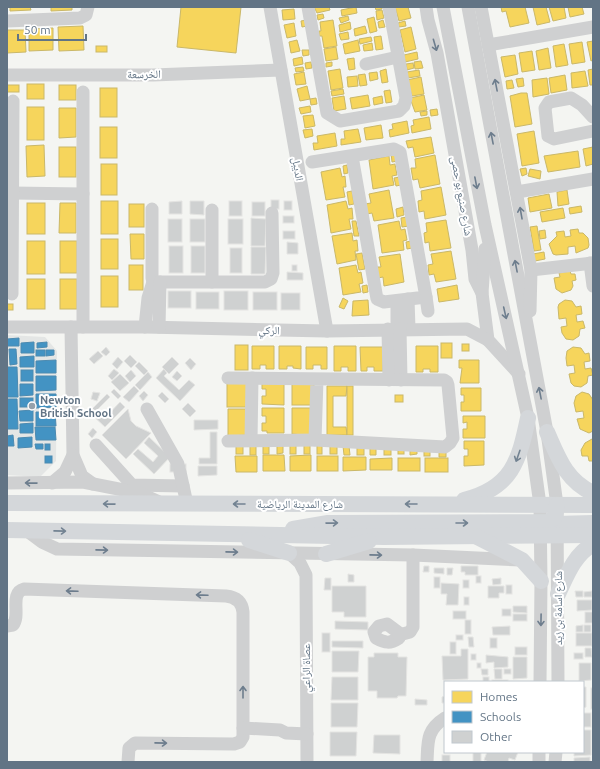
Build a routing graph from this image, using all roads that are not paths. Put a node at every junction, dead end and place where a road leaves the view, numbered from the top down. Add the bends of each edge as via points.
1 (88, 7) edge
2 (270, 7) edge
3 (308, 7) edge
4 (389, 7) edge
5 (426, 7) edge
6 (433, 7) edge
7 (443, 7) edge
8 (468, 7) edge
9 (481, 7) edge
10 (7, 21) edge
11 (593, 27) edge
12 (488, 45) junction
13 (451, 53) junction
14 (398, 57) junction
15 (366, 64) dead end
16 (281, 70) junction
17 (7, 75) edge
18 (84, 92) dead end
19 (13, 101) dead end
20 (593, 117) edge
21 (593, 131) edge
22 (352, 156) junction
23 (312, 162) dead end
24 (593, 179) edge
25 (517, 192) junction
26 (12, 193) junction
27 (83, 194) junction
28 (152, 209) dead end
29 (212, 210) dead end
30 (272, 213) dead end
31 (485, 225) junction
32 (591, 263) edge
33 (531, 270) junction
34 (157, 282) junction
35 (212, 282) junction
36 (593, 286) edge
37 (482, 293) junction
38 (12, 294) dead end
39 (426, 297) junction
40 (402, 300) junction
41 (485, 307) junction
42 (428, 311) dead end
43 (7, 327) edge
44 (77, 327) junction
45 (145, 327) junction
46 (159, 327) junction
47 (398, 329) junction
48 (467, 329) junction
49 (327, 331) junction
50 (529, 335) junction
51 (488, 340) junction
52 (519, 374) junction
53 (228, 378) dead end
54 (252, 378) junction
55 (317, 379) junction
56 (395, 380) junction
57 (147, 409) dead end
58 (528, 418) junction
59 (547, 432) junction
60 (228, 440) dead end
61 (251, 440) junction
62 (315, 440) junction
63 (96, 445) dead end
64 (73, 455) junction
65 (7, 482) edge
66 (51, 483) junction
67 (93, 484) junction
68 (183, 486) junction
69 (593, 493) edge
70 (7, 503) edge
71 (164, 504) junction
72 (187, 504) junction
73 (450, 504) junction
74 (540, 505) junction
75 (557, 505) junction
76 (593, 505) edge
77 (593, 523) edge
78 (540, 528) junction
79 (557, 529) junction
80 (7, 530) edge
81 (26, 530) junction
82 (232, 534) junction
83 (593, 535) edge
84 (267, 536) junction
85 (474, 536) junction
86 (384, 537) junction
87 (593, 544) edge
88 (289, 553) junction
89 (326, 554) junction
90 (413, 555) junction
91 (522, 560) junction
92 (306, 575) junction
93 (541, 581) junction
94 (558, 594) junction
95 (7, 626) edge
96 (399, 635) dead end
97 (540, 681) edge
98 (558, 681) edge
99 (444, 719) edge
100 (243, 728) junction
101 (307, 730) junction
102 (128, 762) edge
103 (307, 762) edge
104 (427, 762) edge

1 - 10 street via 86,15 80,18
2 - 16 street, الديبل
3 - 14 street via 327,113 333,118 340,121 399,111 404,106 406,98
4 - 14 street
5 -> 37 street, شارع صنيع بو حصى via 448,113 472,250 474,279
6 - 13 street
7 - 13 street, شارع صنيع بو حصى
50 -> 8 street
9 - 12 street
11 - 12 street
25 -> 12 street
13 -> 31 street, شارع صنيع بو حصى
14 - 15 street
16 - 17 street, الخرسعة via 154,75
16 - 49 street, الديبل
18 - 27 street
19 - 26 street
20 - 21 street via 571,98 549,102 545,108 550,138
22 - 23 street
22 - 39 street via 394,149 400,152
22 - 40 street via 376,296 380,302
24 - 25 street
33 -> 25 street
26 - 27 street
26 - 38 street
27 - 44 street
28 - 34 street via 152,278
29 - 35 street
30 - 35 street via 271,279 265,282
31 - 37 street
31 -> 52 street, شارع صنيع بو حصى
32 - 33 street
32 - 36 street
33 - 50 street
34 - 35 street
34 - 45 street via 148,298
34 - 46 street
37 - 41 street, شارع صنيع بو حصى
39 - 40 street
39 - 42 street
40 - 47 street
41 - 48 street via 481,317
41 - 51 street, شارع صنيع بو حصى
43 - 44 street, الركي
44 - 45 street, الركي
44 - 64 street
45 - 46 street, الركي
46 - 49 street, الركي
47 - 48 street, الركي
47 - 49 street, الركي
47 - 56 street
48 - 51 street, الركي
59 -> 50 street
51 - 52 street
52 - 58 street, شارع صنيع بو حصى
53 - 54 street
54 - 55 street
54 - 61 street
55 - 56 street
55 - 62 street
56 - 62 street via 447,382 453,438 450,443 445,447
57 - 68 street via 179,468
58 -> 73 main road via 517,459 507,477 484,493
58 - 74 street, شارع صنيع بو حصى
59 - 69 main road via 567,473 578,485
59 - 75 street
60 - 61 street
61 - 62 street
63 - 68 street via 132,485
64 - 66 street via 65,472
64 - 67 street via 82,476
66 -> 65 street
66 - 67 street via 73,481
67 - 71 street via 139,494
68 - 72 street
71 -> 70 main road, شارع المدينة الرياضية
71 - 72 main road, شارع المدينة الرياضية
73 -> 72 main road, شارع المدينة الرياضية
73 - 74 main road, شارع المدينة الرياضية
74 - 75 main road, شارع المدينة الرياضية
74 - 78 street, شارع صنيع بو حصى
75 - 76 main road, شارع المدينة الرياضية
75 - 78 main road via 553,520
75 - 79 street
77 - 79 main road
78 - 79 main road via 545,525
84 -> 78 main road via 328,523
78 - 85 main road
78 - 93 street, شارع اسامة بن زيد
79 - 83 main road
79 - 94 street, شارع اسامة بن زيد
80 - 81 main road
81 -> 82 main road
81 -> 88 street via 42,542 58,549
82 - 84 main road
82 - 88 main road
84 - 86 main road
85 - 86 main road
85 - 91 main road
86 - 89 main road
87 - 94 main road via 575,560
88 - 89 street
88 - 92 street via 300,563
89 -> 90 street
89 - 92 street via 313,562
90 - 91 street
90 - 96 street via 413,627 410,632
91 - 93 main road
92 - 101 street, عصاة الراعي
93 -> 97 street, شارع اسامة بن زيد
94 - 98 street, شارع اسامة بن زيد
100 -> 95 street via 243,612 241,605 233,597 24,589 17,595 16,621 13,625
99 - 104 street via 434,726 429,736
100 - 101 street via 280,730 286,726
102 -> 100 street via 129,748 135,743 236,744 242,740
101 - 103 street, عصاة الراعي

